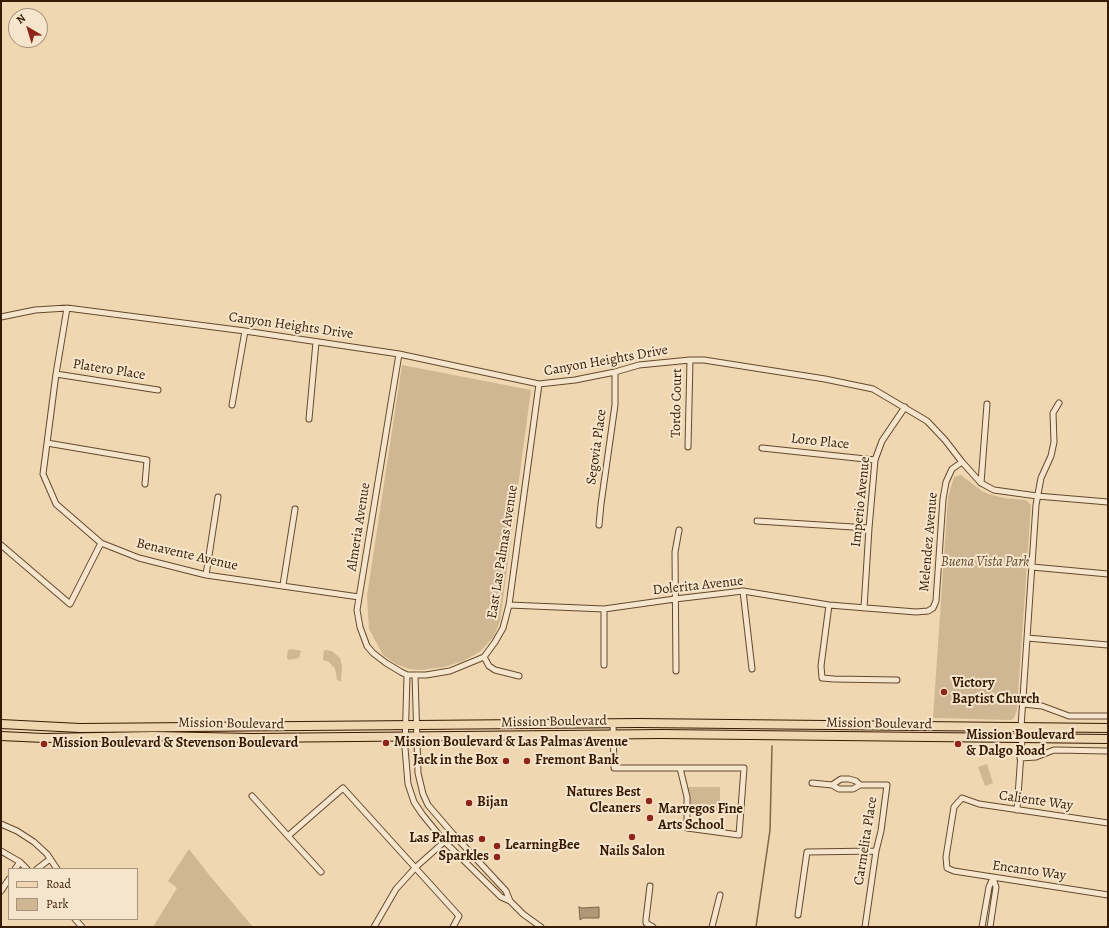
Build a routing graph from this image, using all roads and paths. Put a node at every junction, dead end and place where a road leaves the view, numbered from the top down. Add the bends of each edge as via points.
1 (67, 308) junction
2 (1, 317) edge
3 (245, 331) junction
4 (316, 342) junction
5 (399, 354) junction
6 (690, 360) junction
7 (615, 372) junction
8 (56, 374) junction
9 (539, 384) junction
10 (158, 390) dead end
11 (1059, 403) dead end
12 (986, 404) dead end
13 (232, 405) dead end
14 (905, 407) junction
15 (309, 419) dead end
16 (46, 443) junction
17 (688, 447) dead end
18 (762, 448) dead end
19 (875, 460) junction
20 (962, 462) junction
21 (981, 483) junction
22 (145, 484) dead end
23 (1038, 496) junction
24 (218, 497) dead end
25 (1108, 502) edge
26 (295, 509) dead end
27 (757, 521) dead end
28 (599, 525) dead end
29 (869, 528) junction
30 (679, 530) dead end
31 (101, 543) junction
32 (1, 545) edge
33 (1032, 567) junction
34 (1108, 574) edge
35 (206, 575) junction
36 (283, 585) junction
37 (743, 591) junction
38 (359, 597) junction
39 (675, 599) junction
40 (510, 605) junction
41 (830, 605) junction
42 (934, 606) joint
43 (864, 608) junction
44 (604, 609) junction
45 (1027, 638) junction
46 (1108, 645) edge
47 (484, 657) junction
48 (604, 665) dead end
49 (752, 670) dead end
50 (676, 671) dead end
51 (407, 675) junction
52 (415, 675) junction
53 (519, 676) dead end
54 (897, 680) dead end
55 (1023, 704) junction
56 (1108, 716) edge
57 (613, 723) junction
58 (1, 724) edge
59 (406, 725) junction
60 (417, 725) junction
61 (1021, 727) junction
62 (1108, 728) edge
63 (613, 735) junction
64 (1, 736) edge
65 (417, 736) junction
66 (406, 737) junction
67 (1022, 739) junction
68 (1108, 739) edge
69 (1108, 751) edge
70 (1020, 758) junction
71 (680, 768) junction
72 (812, 784) dead end
73 (832, 785) junction
74 (860, 785) junction
75 (252, 796) dead end
76 (1017, 810) junction
77 (1108, 823) edge
78 (1, 824) edge
79 (452, 834) junction
80 (288, 836) junction
81 (444, 841) junction
82 (1, 851) edge
83 (876, 852) junction
84 (50, 859) junction
85 (20, 862) junction
86 (416, 867) junction
87 (16, 868) edge
88 (26, 868) edge
89 (38, 868) edge
90 (55, 868) edge
91 (947, 868) joint
92 (320, 872) dead end
93 (993, 878) junction
94 (8, 880) edge
95 (650, 886) dead end
96 (1, 891) edge
97 (720, 895) dead end
98 (1108, 895) edge
99 (510, 901) junction
100 (798, 915) dead end
101 (374, 927) edge
102 (453, 927) edge
103 (541, 927) edge
104 (653, 927) edge
105 (712, 927) edge
106 (865, 927) edge
107 (982, 927) edge
108 (990, 927) edge

1 - 2 street, Canyon Heights Drive via 35,310
1 - 3 street, Canyon Heights Drive
1 - 8 street, Benavente Avenue
3 - 4 street, Canyon Heights Drive
3 - 13 street
4 - 5 street, Canyon Heights Drive
4 - 15 street
5 - 9 street, Canyon Heights Drive
5 - 38 street, Almeria Avenue
6 - 7 street, Canyon Heights Drive via 639,365
6 - 14 street, Canyon Heights Drive via 825,379 873,389
6 - 17 street, Tordo Court
7 - 9 street, Canyon Heights Drive
7 - 28 street, Segovia Place via 615,404
8 - 10 street, Platero Place
8 - 16 street, Benavente Avenue
9 - 40 street, East Las Palmas Avenue
11 - 23 street via 1053,413 1054,442 1051,456 1041,478
12 - 21 street
14 - 19 street, Imperio Avenue via 882,441
14 - 20 street, Canyon Heights Drive via 927,421
16 - 22 street via 147,460
16 - 31 street, Benavente Avenue via 43,474 56,504
18 - 19 street, Loro Place
19 - 29 street, Imperio Avenue
20 - 21 street, Canyon Heights Drive
20 - 42 street, Melendez Avenue via 952,469 946,482
21 - 23 street, Canyon Heights Drive via 994,490
23 - 25 street, Canyon Heights Drive
23 - 33 street
24 - 35 street
26 - 36 street
27 - 29 street
29 - 43 street, Imperio Avenue
30 - 39 street via 674,552
31 - 32 street via 70,604
31 - 35 street, Benavente Avenue via 139,558
33 - 34 street
33 - 45 street
35 - 36 street, Benavente Avenue
36 - 38 street, Benavente Avenue
37 - 39 street, Dolerita Avenue
37 - 41 street, Dolerita Avenue
37 - 49 street
38 - 51 street, Almeria Avenue via 357,610 367,646 386,663
39 - 44 street, Dolerita Avenue
39 - 50 street
40 - 44 street, Dolerita Avenue
40 - 47 street, East Las Palmas Avenue via 503,628
41 - 43 street, Dolerita Avenue
41 - 54 street via 821,666 822,678
42 - 43 street, Dolerita Avenue via 922,612
44 - 48 street
45 - 46 street
45 - 55 street
47 - 52 street via 450,671
47 - 53 street via 495,670
51 - 52 street, Almeria Avenue
51 - 59 street
52 - 60 street
55 - 56 street via 1042,706 1069,716
55 - 61 street
57 - 60 main road, Mission Boulevard
57 - 61 main road, Mission Boulevard
57 - 63 street
58 - 59 main road, Mission Boulevard via 80,728
59 - 60 main road, Mission Boulevard
59 - 66 street
60 - 65 street
61 - 62 main road, Mission Boulevard
61 - 67 street
63 - 65 main road, Mission Boulevard
63 - 67 main road, Mission Boulevard
63 - 71 street via 614,768
64 - 66 main road, Mission Boulevard
65 - 66 main road, Mission Boulevard
65 - 79 street via 418,772 423,794 428,805
66 - 81 street via 406,770 411,795 422,814
67 - 68 main road, Mission Boulevard
67 - 70 street
69 - 70 street via 1054,750 1036,757
70 - 76 street
71 - 71 street via 687,797 688,828 739,835 744,768
72 - 73 street, Carmelita Place
73 - 74 street, Carmelita Place via 839,789 853,789
73 - 74 street, Carmelita Place via 842,779 849,779
74 - 83 street, Carmelita Place via 887,785
75 - 80 street
76 - 77 street, Caliente Way
76 - 91 street, Caliente Way via 979,804 962,798 954,807 946,856
78 - 84 street via 30,838
79 - 81 street
79 - 99 street via 506,891
80 - 86 street via 343,788
80 - 92 street
81 - 86 street
81 - 99 street via 501,897
82 - 85 street
83 - 100 street via 807,852
83 - 106 street, Carmelita Place
84 - 89 street
84 - 90 street
85 - 87 street
85 - 88 street
86 - 101 street via 396,889
86 - 102 street via 459,916
91 - 93 street, Encanto Way
93 - 98 street, Encanto Way
93 - 107 street
93 - 108 street via 996,887
94 - 96 street
95 - 104 street via 646,924
97 - 105 street
99 - 103 street

